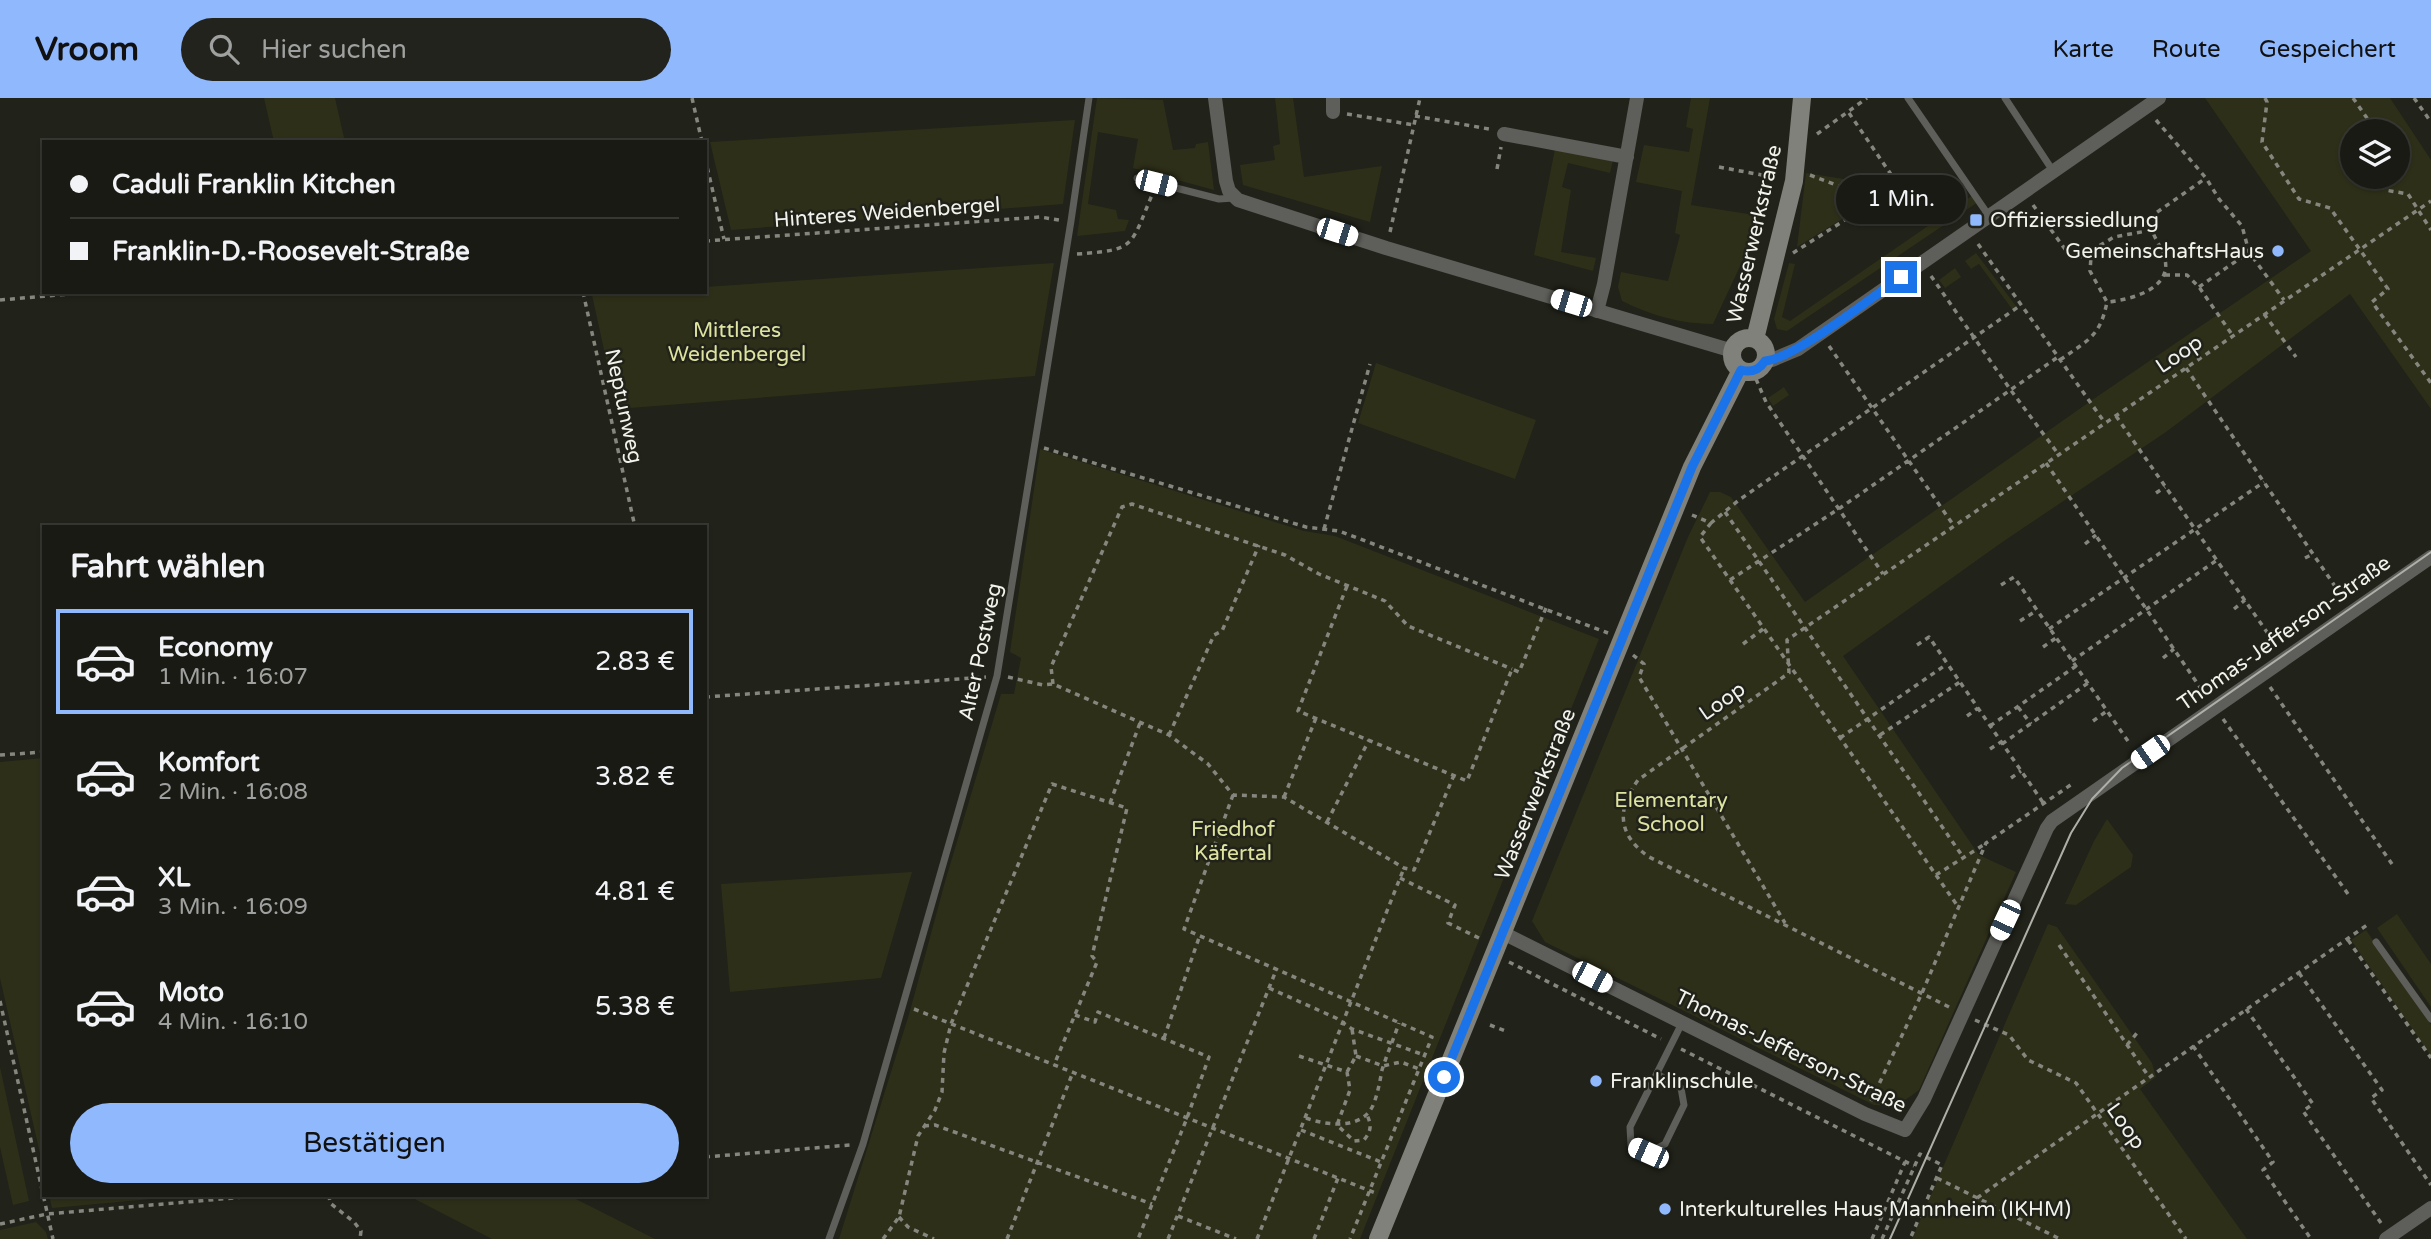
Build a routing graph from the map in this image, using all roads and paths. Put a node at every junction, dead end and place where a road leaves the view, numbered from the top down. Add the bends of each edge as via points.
1 (692, 98) edge
2 (1089, 98) edge
3 (1216, 98) edge
4 (1420, 98) edge
5 (1637, 98) edge
6 (1802, 98) edge
7 (1867, 98) edge
8 (1908, 98) edge
9 (2005, 98) edge
10 (2159, 98) edge
11 (2264, 98) edge
12 (2353, 98) edge
13 (2414, 98) edge
14 (1333, 105) edge
15 (2146, 107) junction
16 (1849, 113) junction
17 (1415, 116) junction
18 (2368, 119) edge
19 (2431, 122) edge
20 (1414, 125) junction
21 (1504, 134) junction
22 (1799, 135) junction
23 (702, 140) edge
24 (1627, 157) junction
25 (707, 167) edge
26 (1719, 167) dead end
27 (1497, 169) dead end
28 (2053, 171) junction
29 (1795, 175) junction
30 (1137, 178) dead end
31 (2206, 178) junction
32 (1156, 183) junction
33 (1900, 185) junction
34 (2384, 189) edge
35 (2024, 192) junction
36 (1235, 198) junction
37 (2431, 201) edge
38 (1870, 204) junction
39 (1914, 208) dead end
40 (2418, 210) junction
41 (1989, 216) junction
42 (1071, 221) junction
43 (1968, 230) junction
44 (2152, 230) junction
45 (2431, 230) edge
46 (724, 239) junction
47 (707, 241) edge
48 (1387, 248) junction
49 (2359, 250) junction
50 (2249, 252) junction
51 (1066, 254) junction
52 (2091, 257) junction
53 (1922, 262) junction
54 (1774, 266) junction
55 (2165, 275) junction
56 (2199, 287) junction
57 (70, 294) edge
58 (583, 294) edge
59 (0, 300) edge
60 (2284, 301) junction
61 (2107, 302) junction
62 (2021, 305) junction
63 (1597, 310) junction
64 (2264, 314) junction
65 (1820, 333) junction
66 (2233, 336) junction
67 (1755, 339) junction
68 (1975, 339) junction
69 (1732, 351) junction
70 (2296, 357) dead end
71 (2059, 358) junction
72 (1370, 364) dead end
73 (1753, 367) junction
74 (2186, 368) junction
75 (2431, 383) edge
76 (2010, 389) junction
77 (1873, 409) junction
78 (2116, 415) junction
79 (2105, 423) junction
80 (2235, 441) junction
81 (2228, 443) dead end
82 (1034, 445) junction
83 (2059, 455) junction
84 (1804, 457) junction
85 (1908, 460) junction
86 (2046, 463) junction
87 (2264, 482) junction
88 (2165, 487) junction
89 (2156, 494) dead end
90 (1840, 508) junction
91 (1676, 509) junction
92 (1725, 512) junction
93 (1711, 523) junction
94 (635, 525) edge
95 (1954, 526) junction
96 (2194, 528) junction
97 (1324, 529) junction
98 (2096, 535) junction
99 (2085, 544) dead end
100 (1259, 545) junction
101 (2313, 554) junction
102 (2431, 557) edge
103 (2305, 558) dead end
104 (2217, 560) junction
105 (1759, 561) junction
106 (1884, 575) junction
107 (2124, 576) junction
108 (1730, 580) junction
109 (2001, 585) dead end
110 (1347, 586) junction
111 (2245, 600) junction
112 (1546, 608) junction
113 (2147, 609) junction
114 (2234, 609) dead end
115 (2037, 610) junction
116 (2353, 612) junction
117 (2020, 621) dead end
118 (1805, 628) junction
119 (1763, 629) junction
120 (2049, 629) junction
121 (2056, 638) junction
122 (1622, 642) junction
123 (1743, 644) dead end
124 (1917, 645) dead end
125 (2043, 647) dead end
126 (2174, 649) junction
127 (2163, 658) dead end
128 (2285, 658) junction
129 (2072, 660) junction
130 (1788, 664) junction
131 (1947, 664) junction
132 (2076, 666) junction
133 (1511, 669) junction
134 (2261, 675) junction
135 (998, 676) junction
136 (1960, 682) junction
137 (2088, 683) junction
138 (1054, 684) junction
139 (707, 697) edge
140 (2018, 707) junction
141 (2214, 707) junction
142 (1978, 708) junction
143 (2107, 711) junction
144 (1967, 716) dead end
145 (1316, 718) junction
146 (1868, 719) junction
147 (2093, 720) dead end
148 (1140, 723) junction
149 (2031, 724) junction
150 (1990, 726) junction
151 (1170, 735) junction
152 (1879, 735) junction
153 (1840, 738) junction
154 (1369, 740) junction
155 (2002, 743) junction
156 (2130, 744) dead end
157 (1682, 748) junction
158 (1990, 749) dead end
159 (42, 752) edge
160 (0, 755) edge
161 (2021, 771) junction
162 (1454, 775) junction
163 (2011, 778) dead end
164 (2072, 784) dead end
165 (1233, 794) junction
166 (1284, 797) junction
167 (1110, 803) junction
168 (2044, 804) junction
169 (1327, 822) junction
170 (1986, 843) junction
171 (1963, 857) junction
172 (2392, 863) dead end
173 (1404, 869) junction
174 (1936, 875) junction
175 (1400, 878) junction
176 (2348, 894) dead end
177 (1959, 908) junction
178 (1786, 925) junction
179 (2367, 925) dead end
180 (1200, 935) junction
181 (2348, 939) junction
182 (2376, 942) dead end
183 (1499, 945) junction
184 (2059, 945) dead end
185 (1277, 968) junction
186 (2299, 973) junction
187 (1269, 988) junction
188 (1922, 993) junction
189 (0, 1001) edge
190 (1351, 1001) junction
191 (904, 1005) junction
192 (2246, 1009) junction
193 (1962, 1013) junction
194 (1075, 1016) junction
195 (2431, 1019) edge
196 (1343, 1023) junction
197 (1399, 1023) junction
198 (1682, 1023) junction
199 (951, 1024) junction
200 (1490, 1025) dead end
201 (1352, 1029) junction
202 (1508, 1032) dead end
203 (2137, 1033) dead end
204 (1164, 1038) junction
205 (1392, 1043) junction
206 (1672, 1044) junction
207 (2127, 1045) junction
208 (2193, 1046) junction
209 (1424, 1055) junction
210 (1299, 1056) dead end
211 (1356, 1056) junction
212 (2431, 1058) edge
213 (1054, 1065) junction
214 (1326, 1065) junction
215 (1383, 1066) junction
216 (1419, 1069) junction
217 (1073, 1072) junction
218 (1347, 1072) junction
219 (1657, 1074) junction
220 (2149, 1077) junction
221 (1873, 1099) dead end
222 (2097, 1113) junction
223 (1367, 1115) junction
224 (1187, 1118) junction
225 (1306, 1118) junction
226 (1338, 1125) junction
227 (924, 1126) junction
228 (1213, 1128) junction
229 (1301, 1130) junction
230 (863, 1144) junction
231 (707, 1157) edge
232 (1289, 1158) junction
233 (1038, 1161) junction
234 (1381, 1162) junction
235 (1905, 1162) junction
236 (1914, 1167) junction
237 (1338, 1178) junction
238 (1937, 1178) junction
239 (2431, 1185) edge
240 (42, 1190) edge
241 (1370, 1191) junction
242 (43, 1197) edge
243 (243, 1197) edge
244 (329, 1197) edge
245 (1977, 1198) junction
246 (1393, 1200) junction
247 (1152, 1204) junction
248 (2431, 1208) edge
249 (47, 1213) junction
250 (1178, 1216) junction
251 (899, 1217) junction
252 (0, 1224) edge
253 (2388, 1237) edge
254 (53, 1239) edge
255 (360, 1239) edge
256 (829, 1239) edge
257 (883, 1239) edge
258 (934, 1239) edge
259 (1007, 1239) edge
260 (1138, 1239) edge
261 (1168, 1239) edge
262 (1236, 1239) edge
263 (1257, 1239) edge
264 (1314, 1239) edge
265 (1350, 1239) edge
266 (1378, 1239) edge
267 (1872, 1239) edge
268 (1882, 1239) edge
269 (1910, 1239) edge
270 (2060, 1239) edge
271 (2186, 1239) edge
272 (2311, 1239) edge

1 - 23 path
2 - 42 lane, Alter Postweg
3 - 36 street via 1226,181
4 - 17 path
5 - 24 street
6 - 22 street, Wasserwerkstraße
7 - 16 path
8 - 41 lane
9 - 28 lane
10 - 15 street
11 - 49 path via 2262,142 2300,200 2330,208
12 - 18 path
13 - 19 path
14 - 20 path
15 - 28 street
15 - 31 path
16 - 22 path via 1812,138
16 - 33 path
17 - 20 path
17 - 21 path
20 - 48 path
21 - 24 street
21 - 27 path
22 - 29 street, Wasserwerkstraße
24 - 63 street
25 - 46 path
26 - 29 path
28 - 35 street
29 - 38 path via 1861,195
29 - 54 street, Wasserwerkstraße
30 - 32 lane
31 - 44 path via 2153,215
31 - 50 path via 2242,226
32 - 36 lane via 1219,199
32 - 51 path via 1126,246 1110,252
33 - 38 path
33 - 39 path
34 - 40 path via 2408,194
35 - 41 street
35 - 52 path via 2070,256
36 - 48 street
37 - 40 path, Loop
38 - 54 path
40 - 45 path
40 - 49 path, Loop
41 - 43 street
42 - 46 path, Hinteres Weidenbergel via 1040,217
42 - 51 lane, Alter Postweg
43 - 53 street
43 - 62 path
44 - 52 path via 2113,237 2092,250
44 - 55 path via 2165,257
46 - 47 path, Hinteres Weidenbergel
48 - 63 street
49 - 60 path, Loop
49 - 75 path via 2388,289 2372,302
50 - 56 path
50 - 60 path
51 - 82 lane, Alter Postweg
52 - 61 path via 2090,271
53 - 65 street
53 - 68 path
54 - 67 street, Wasserwerkstraße
55 - 56 path via 2187,275
55 - 61 path via 2143,293
56 - 66 path
57 - 59 path
58 - 94 path, Neptunweg
60 - 64 path, Loop
61 - 71 path via 2097,333
62 - 68 path
62 - 71 path
63 - 69 street
64 - 66 path, Loop
64 - 70 path
65 - 73 street via 1798,349
65 - 77 path
66 - 74 path, Loop
67 - 69 street via 1745,338
67 - 73 street via 1764,348
68 - 76 path
68 - 77 path
69 - 73 street via 1734,362
71 - 76 path
71 - 79 path
72 - 97 path
73 - 84 path via 1766,402
73 - 91 street, Wasserwerkstraße via 1692,467
74 - 78 path, Loop
74 - 80 path
76 - 83 path
76 - 85 path
77 - 84 path
77 - 85 path
78 - 79 path, Loop
78 - 88 path
79 - 83 path, Loop
80 - 81 path
80 - 87 path
82 - 97 path
82 - 135 lane, Alter Postweg
83 - 86 path, Loop
84 - 90 path
84 - 92 path
85 - 90 path
85 - 95 path
86 - 95 path, Loop
86 - 98 path
87 - 96 path
87 - 101 path
88 - 89 path
88 - 96 path
90 - 105 path
90 - 106 path
91 - 93 path
91 - 122 street, Wasserwerkstraße
92 - 93 path
92 - 105 path
93 - 108 path via 1700,537
95 - 106 path, Loop
96 - 104 path
96 - 107 path
97 - 112 path
98 - 99 path
98 - 107 path
100 - 110 path
100 - 138 path via 1132,504 1122,507 1051,667
100 - 151 path
101 - 103 path
101 - 116 path
102 - 116 street, Thomas-Jefferson-Straße
104 - 111 path
104 - 113 path
105 - 108 path
105 - 118 path
106 - 118 path, Loop
107 - 113 path
107 - 120 path
108 - 119 path
109 - 115 path via 2014,577
110 - 133 path via 1385,601 1408,626
110 - 145 path via 1298,711
111 - 114 path
111 - 128 path
112 - 122 path
112 - 133 path via 1519,672
113 - 126 path
113 - 129 path
115 - 117 path
115 - 120 path
116 - 128 street, Thomas-Jefferson-Straße
118 - 130 path, Loop via 1787,640
118 - 146 path
119 - 123 path
119 - 130 path
120 - 121 path
121 - 125 path
121 - 129 path
122 - 157 path via 1644,664 1639,677
122 - 183 street, Wasserwerkstraße
124 - 131 path via 1929,637
126 - 127 path
126 - 141 path
128 - 134 street, Thomas-Jefferson-Straße
129 - 132 path
130 - 153 path
130 - 157 path, Loop via 1789,673
131 - 136 path
131 - 146 path
132 - 137 path
132 - 140 path
133 - 162 path via 1467,780
134 - 141 street, Thomas-Jefferson-Straße
134 - 172 path
135 - 138 path
135 - 139 path
135 - 191 lane, Alter Postweg
136 - 142 path
136 - 152 path
137 - 143 path
137 - 149 path
138 - 148 path
140 - 149 path
140 - 150 path
141 - 176 path
141 - 193 street, Thomas-Jefferson-Straße via 2052,821
142 - 144 path
142 - 150 path
143 - 147 path
143 - 156 path
145 - 154 path
145 - 166 path
146 - 152 path
146 - 153 path
148 - 151 path
148 - 167 path
149 - 155 path
150 - 155 path
151 - 165 path via 1208,764
152 - 171 path
153 - 174 path
154 - 162 path
154 - 169 path
155 - 158 path
155 - 161 path
157 - 178 path
157 - 178 path, Loop via 1638,780 1626,795 1623,815 1629,838 1649,857
159 - 160 path
161 - 163 path
161 - 168 path
162 - 173 path via 1414,870
164 - 168 path
165 - 166 path
165 - 180 path via 1184,929
166 - 169 path
167 - 194 path via 1126,808 1091,956 1097,962
167 - 199 path via 1052,784
168 - 170 path
169 - 173 path
170 - 171 path
170 - 177 path
171 - 174 path
173 - 175 path
174 - 177 path
175 - 183 path via 1455,905 1448,923
175 - 190 path
177 - 188 path
178 - 188 path, Loop
179 - 181 path
180 - 185 path
180 - 204 path
181 - 186 path
181 - 212 path
182 - 195 lane
183 - 198 street, Thomas-Jefferson-Straße
183 - 206 path
183 - 246 street, Wasserwerkstraße
184 - 207 path
185 - 187 path
185 - 190 path
186 - 192 path
186 - 239 path via 2382,1090 2371,1098
187 - 196 path
187 - 228 path
188 - 193 path, Loop
188 - 221 path
189 - 240 path
190 - 196 path
190 - 197 path
191 - 199 path
191 - 230 lane, Alter Postweg
192 - 208 path
192 - 253 path via 2313,1104 2303,1111
193 - 198 street, Thomas-Jefferson-Straße via 1924,1099 1905,1130
193 - 222 path, Loop via 2009,1035 2028,1060 2076,1083
194 - 204 path via 1095,1022 1098,1012
194 - 213 path
196 - 201 path
196 - 214 path
197 - 205 path
197 - 209 path via 1432,1037
198 - 206 lane
199 - 213 path
199 - 227 path via 942,1092
200 - 202 path
201 - 205 path
201 - 211 path
203 - 207 path
204 - 224 path via 1209,1057
205 - 209 path
205 - 215 path
206 - 219 lane
206 - 235 path
207 - 220 path
208 - 220 path
208 - 272 path via 2273,1162 2263,1170
209 - 216 path
210 - 214 path
211 - 215 path
211 - 218 path
213 - 217 path
214 - 218 path
214 - 225 path
215 - 216 path via 1401,1062
215 - 223 path
216 - 234 path
217 - 224 path
217 - 233 path
218 - 226 path via 1350,1090
219 - 219 lane via 1630,1128 1631,1145 1648,1153 1665,1144 1684,1105 1681,1088
220 - 222 path
222 - 245 path
222 - 271 path, Loop
223 - 226 path
223 - 226 path via 1370,1133 1364,1140 1354,1141
224 - 228 path
224 - 247 path
225 - 226 path
225 - 229 path
227 - 233 path via 934,1125
227 - 251 path via 911,1158
228 - 232 path
228 - 250 path
229 - 232 path
229 - 234 path
230 - 231 path
230 - 256 lane, Alter Postweg
232 - 237 path
232 - 263 path
233 - 247 path
233 - 259 path
234 - 241 path
235 - 236 path
235 - 267 path
236 - 238 path via 1920,1154 1942,1165
236 - 268 path
237 - 241 path
237 - 264 path
238 - 245 path
238 - 269 path
241 - 246 path
241 - 265 path
242 - 249 path
243 - 249 path
244 - 255 path via 330,1203 361,1231
245 - 270 path
246 - 266 street, Wasserwerkstraße
247 - 260 path
248 - 253 street
249 - 252 path
249 - 254 path
250 - 261 path
250 - 262 path
251 - 257 path
251 - 258 path via 908,1227

